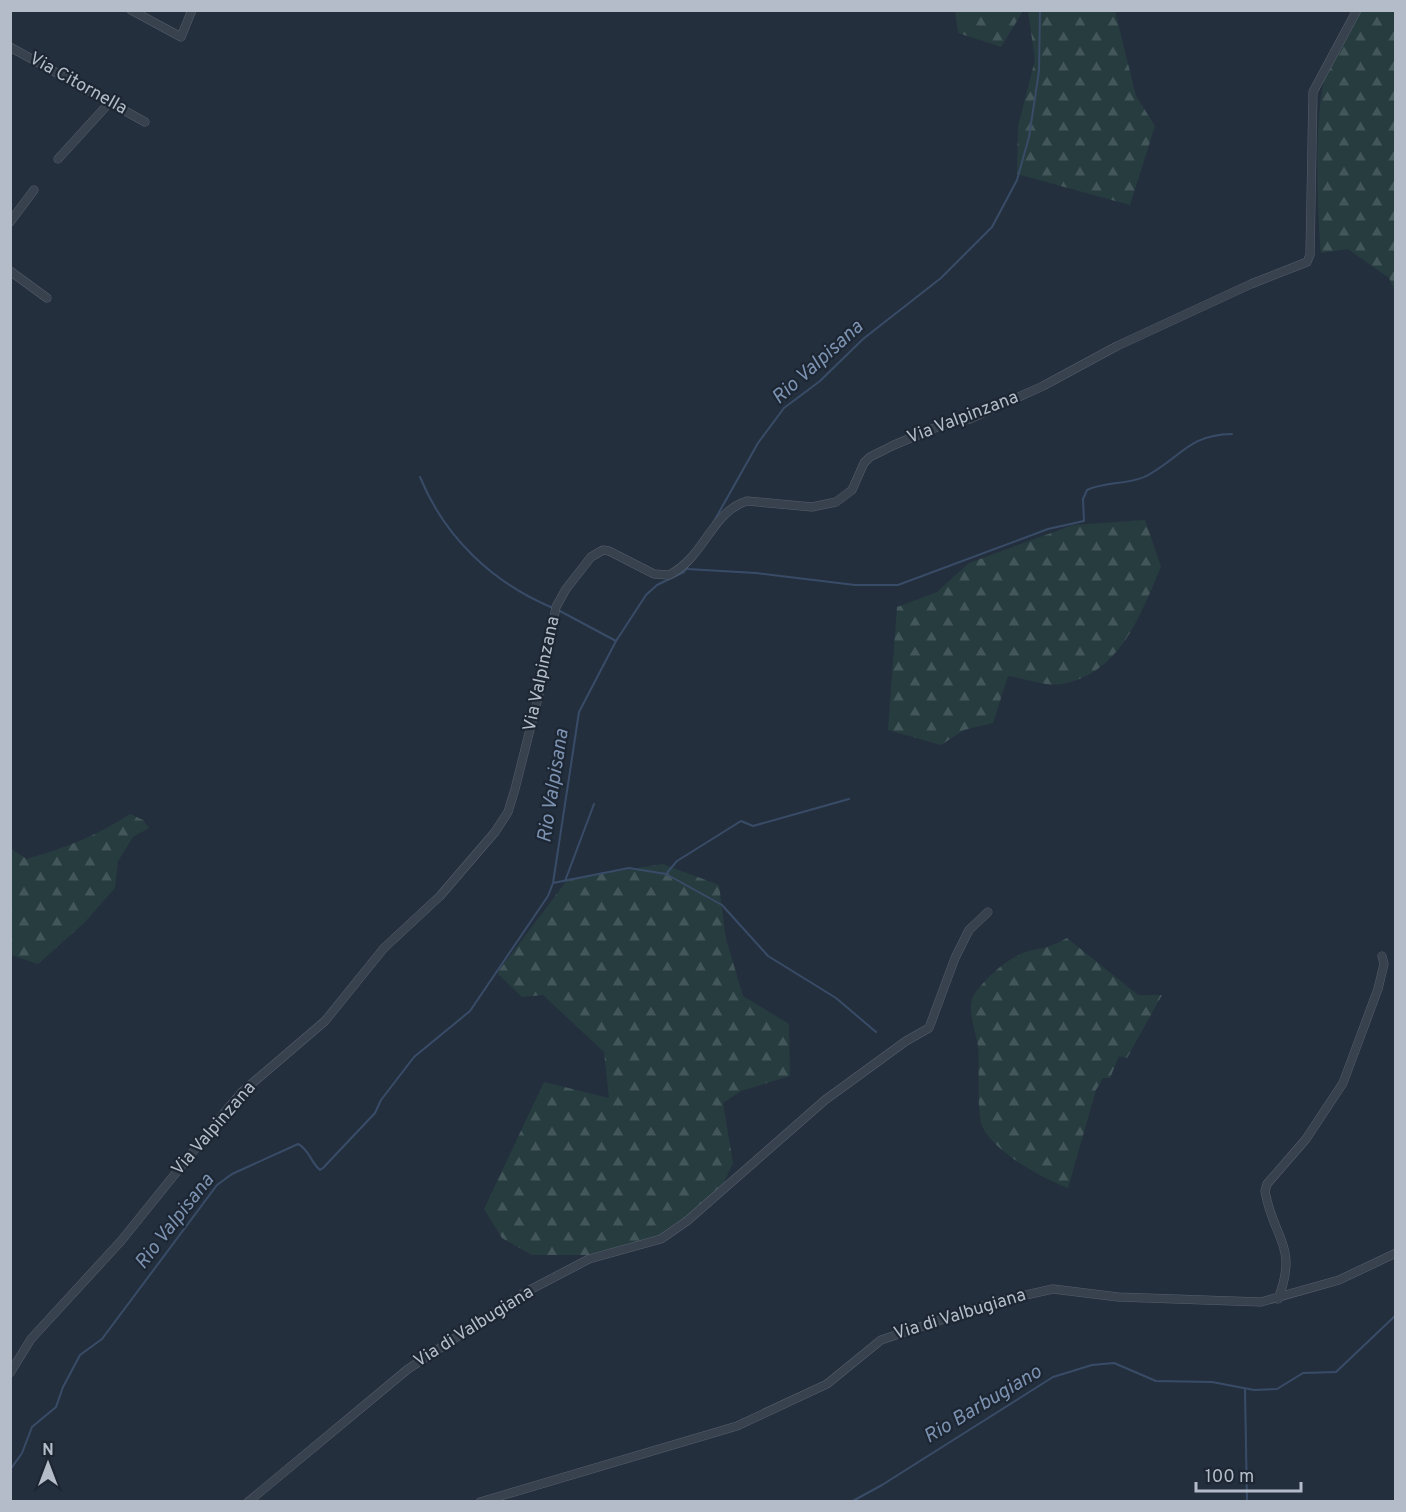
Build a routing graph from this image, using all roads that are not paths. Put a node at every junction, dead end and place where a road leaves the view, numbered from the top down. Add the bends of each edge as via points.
1 (131, 10) edge
2 (192, 10) edge
3 (1357, 10) edge
4 (10, 47) edge
5 (110, 102) junction
6 (145, 122) dead end
7 (58, 159) dead end
8 (33, 190) dead end
9 (10, 222) edge
10 (10, 271) edge
11 (47, 298) dead end
12 (988, 912) dead end
13 (1382, 956) dead end
14 (1395, 1253) edge
15 (1278, 1299) junction
16 (10, 1372) edge
17 (248, 1502) edge
18 (480, 1502) edge

1 - 2 street via 181,37
3 - 16 street, Via Valpinzana via 1313,92 1307,262 1117,346 970,419 937,427 870,457 852,490 836,502 819,507 741,503 721,518 697,553 669,575 654,574 609,551 591,557 556,607 515,789 508,812 495,832 440,896 384,948 325,1021 225,1112 121,1241 31,1339
4 - 5 street, Via Citornella
5 - 6 street, Via Citornella
5 - 7 street
8 - 9 street
10 - 11 street
12 - 17 street, Via di Valbugiana via 969,930 929,1028 825,1100 661,1239 589,1259 524,1293 408,1369
13 - 15 street via 1378,989 1343,1083 1306,1139 1267,1184 1265,1191 1288,1261
14 - 15 street, Via di Valbugiana via 1338,1280
15 - 18 street, Via di Valbugiana via 1250,1302 1048,1290 998,1301 881,1340 827,1384 737,1426

